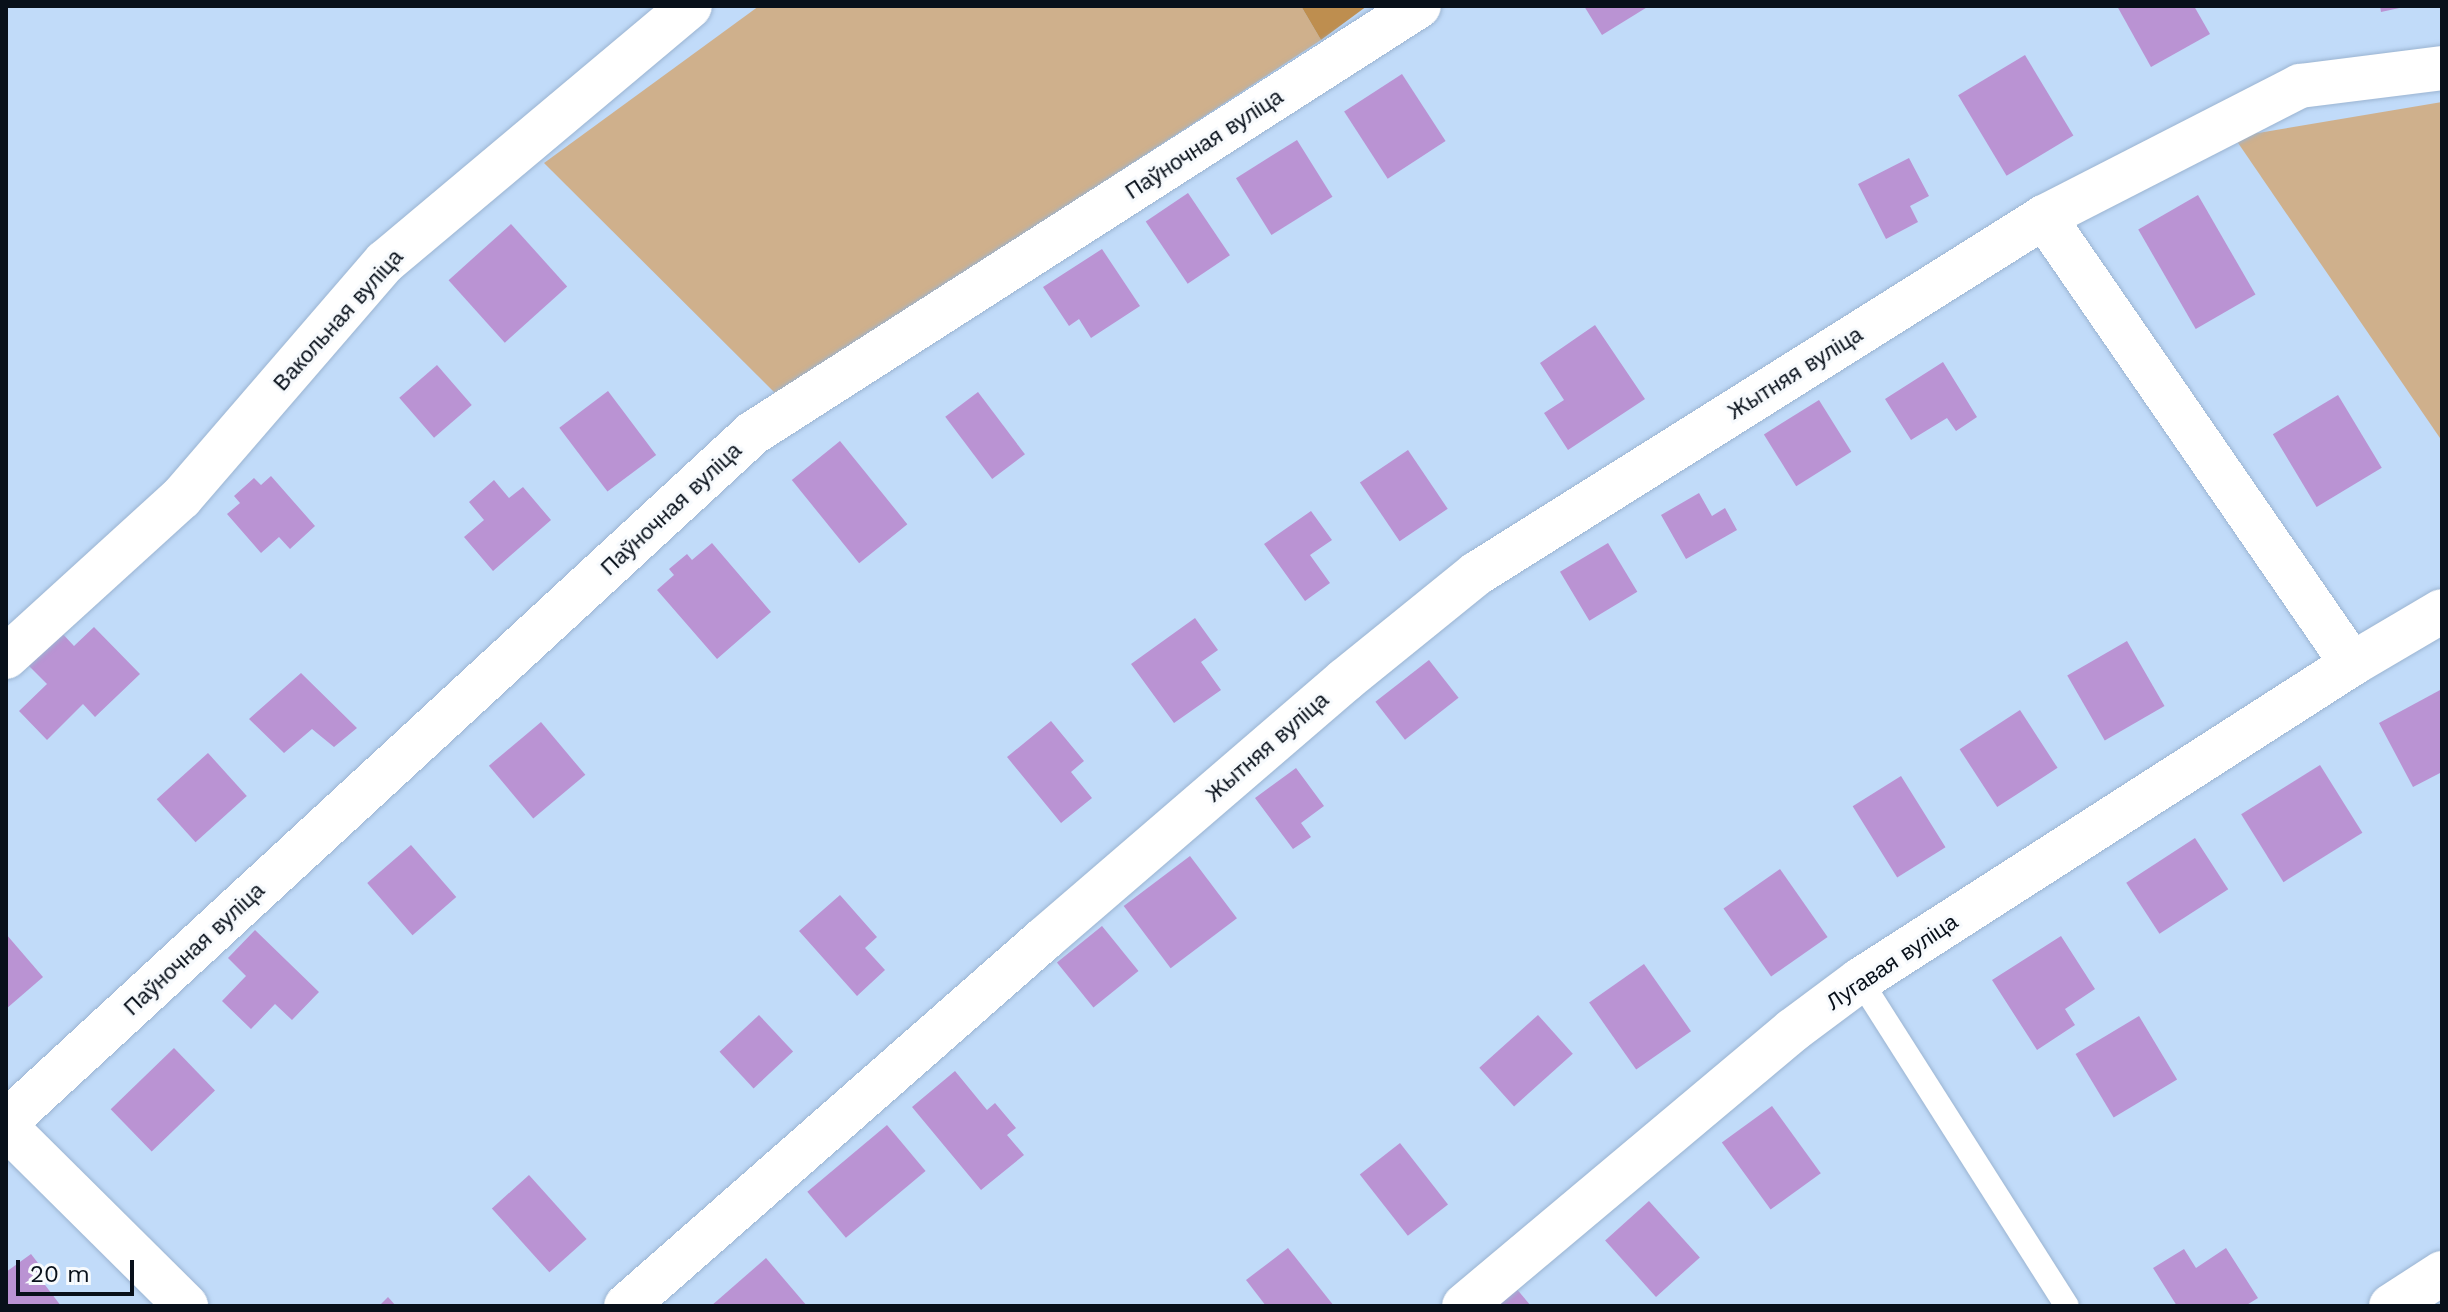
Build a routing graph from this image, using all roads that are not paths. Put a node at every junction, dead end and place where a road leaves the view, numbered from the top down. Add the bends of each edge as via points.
1 (690, 6) edge
2 (1419, 6) edge
3 (2442, 68) edge
4 (2044, 217) junction
5 (2442, 611) edge
6 (6, 657) edge
7 (2352, 664) junction
8 (1860, 980) junction
9 (6, 1124) edge
10 (2442, 1273) edge
11 (184, 1305) edge
12 (626, 1306) edge
13 (1464, 1306) edge
14 (2067, 1306) edge
15 (2391, 1306) edge

1 - 6 street, Вакольная вуліца via 385,262 181,498
2 - 9 street, Паўночная вуліца via 753,433
3 - 4 street, Жытняя вуліца via 2300,86
4 - 7 street
4 - 12 street, Жытняя вуліца via 1476,574 1044,939
5 - 7 street
7 - 8 street, Лугавая вуліца
8 - 13 street, Лугавая вуліца
8 - 14 lane
9 - 11 street
10 - 15 street

